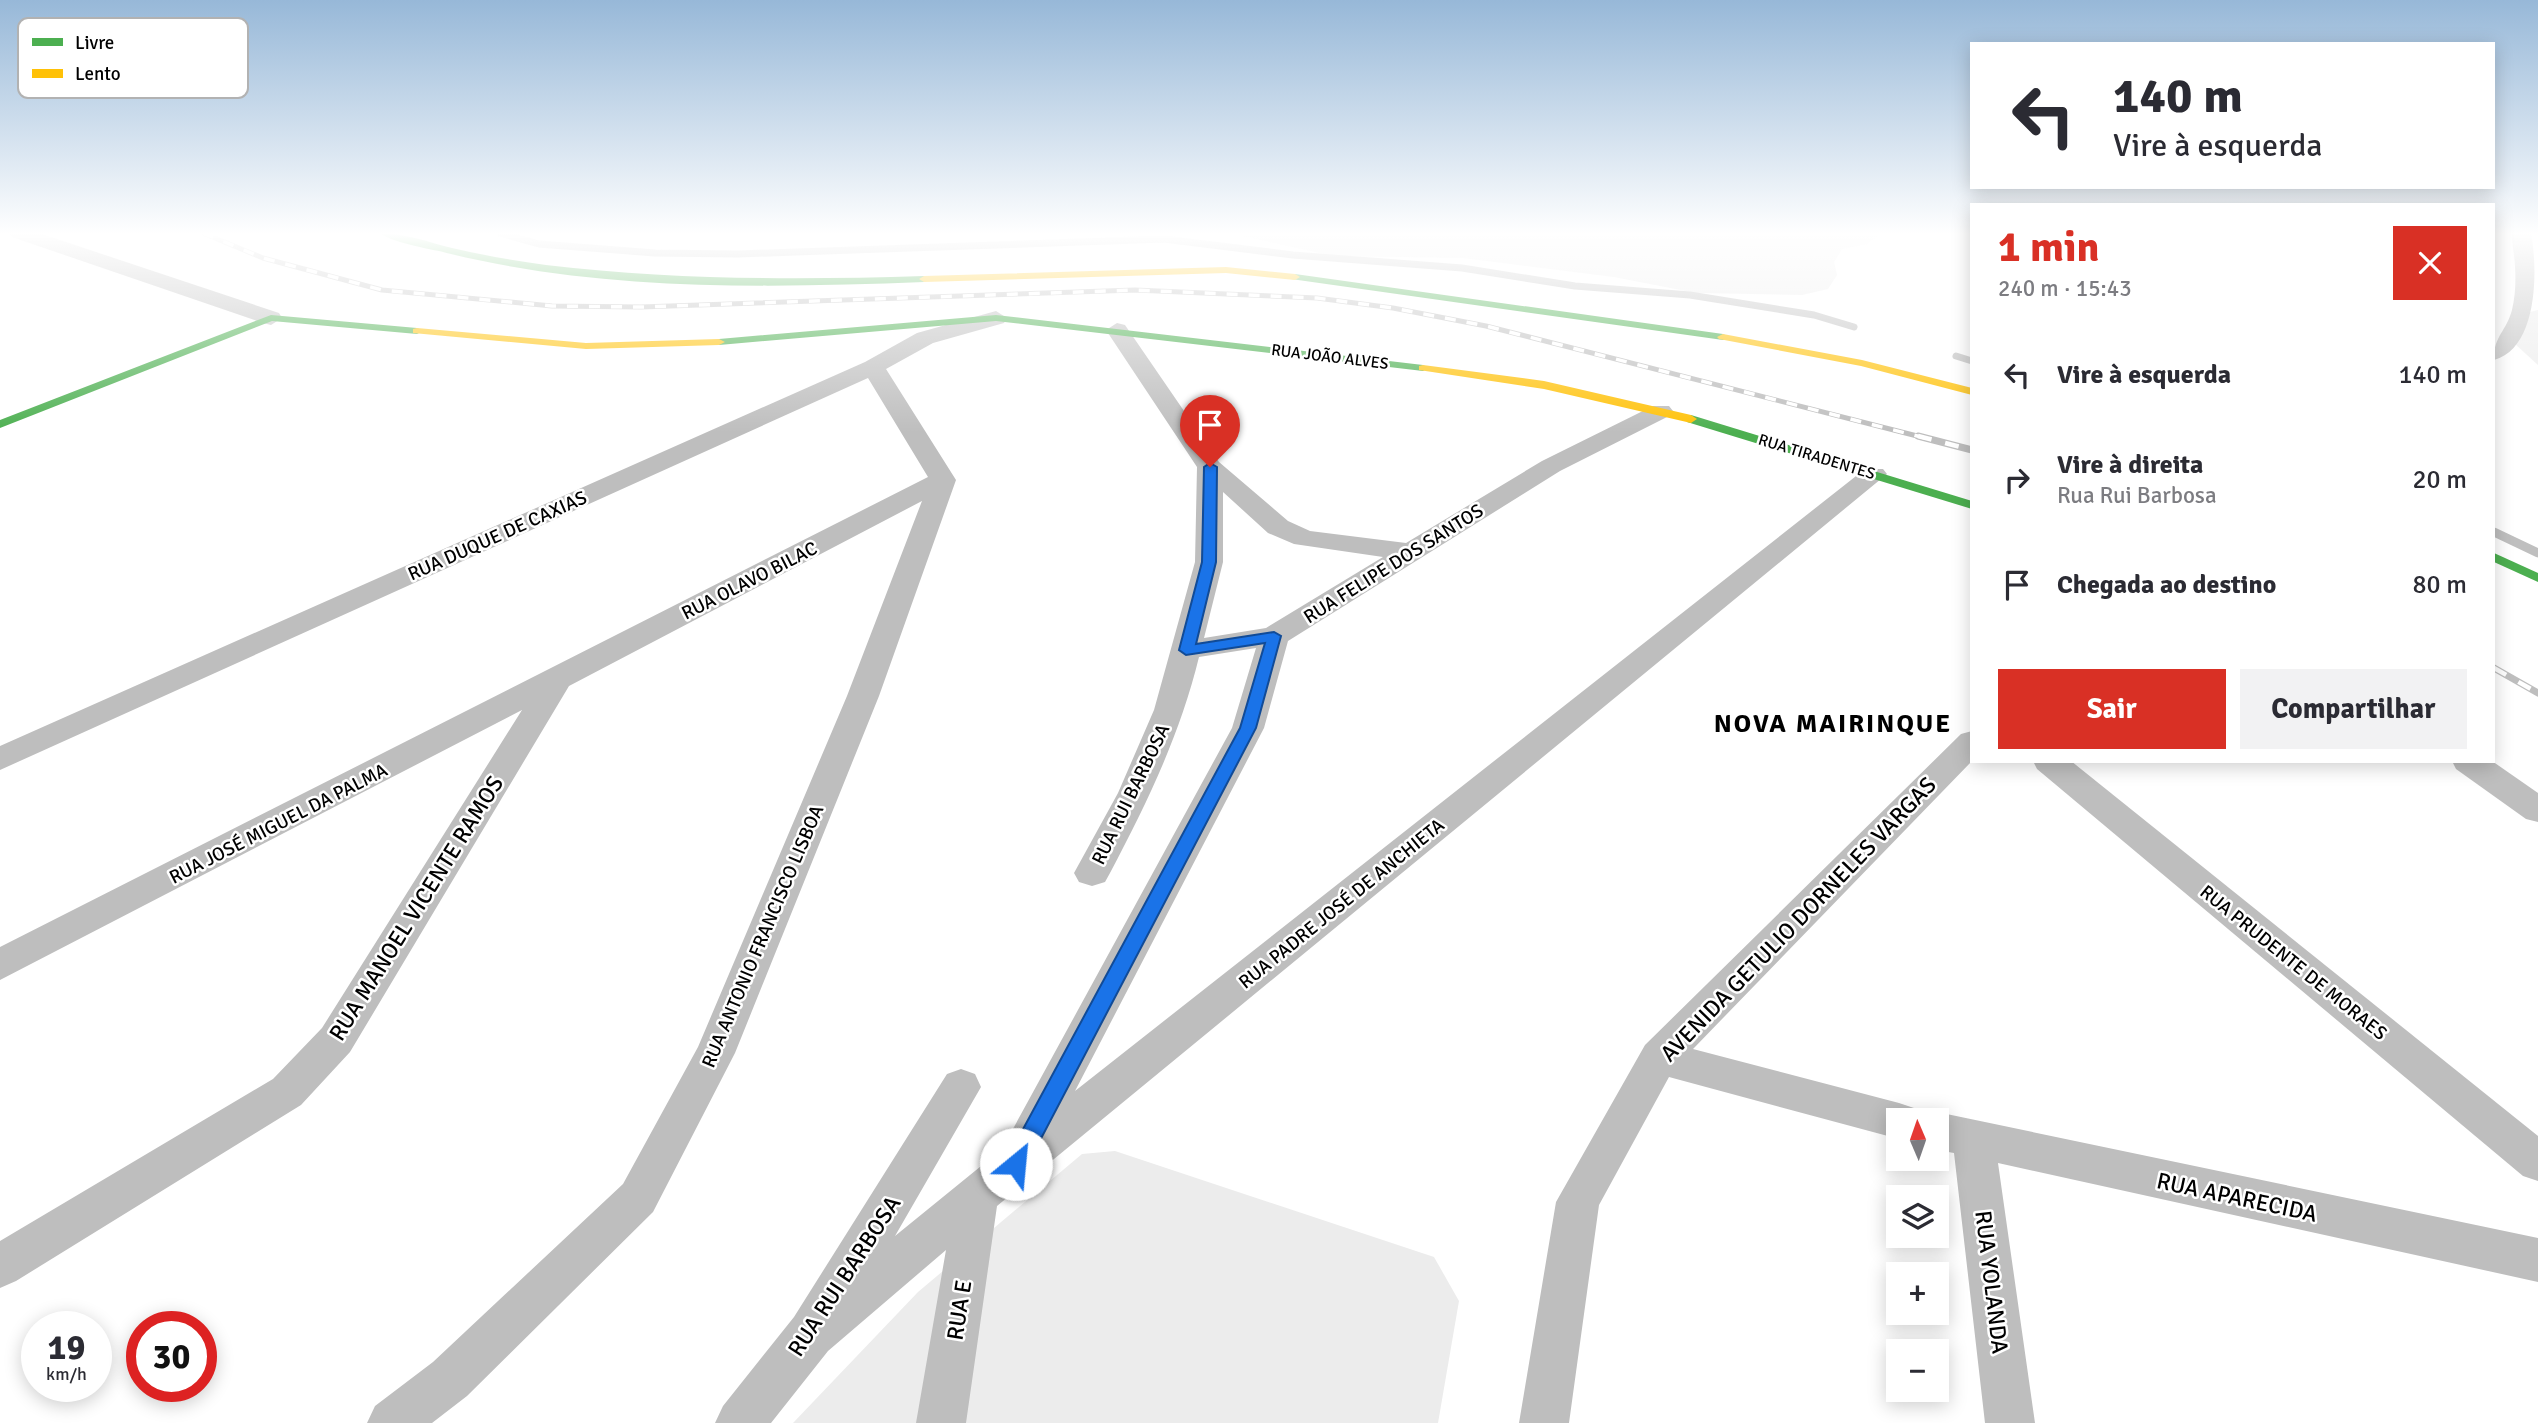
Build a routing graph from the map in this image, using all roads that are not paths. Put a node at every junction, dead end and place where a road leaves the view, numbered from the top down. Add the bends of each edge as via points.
1 (216, 299) edge
2 (1469, 299) edge
3 (1538, 299) edge
4 (2524, 299) edge
5 (271, 318) junction
6 (996, 318) junction
7 (1117, 330) junction
8 (2495, 352) edge
9 (873, 367) junction
10 (1970, 377) edge
11 (1970, 391) edge
12 (1661, 411) junction
13 (0, 424) edge
14 (1210, 467) junction
15 (1874, 474) junction
16 (943, 480) junction
17 (1970, 504) edge
18 (1409, 552) junction
19 (2495, 557) edge
20 (2495, 573) edge
21 (2538, 578) edge
22 (2538, 594) edge
23 (1274, 636) junction
24 (1186, 650) junction
25 (556, 680) junction
26 (1970, 744) edge
27 (0, 759) edge
28 (2051, 763) edge
29 (2471, 763) edge
30 (2538, 810) edge
31 (1092, 873) dead end
32 (0, 965) edge
33 (1659, 1057) junction
34 (961, 1087) dead end
35 (1886, 1118) edge
36 (1956, 1136) edge
37 (2538, 1162) edge
38 (1016, 1164) junction
39 (977, 1196) junction
40 (2538, 1260) edge
41 (0, 1266) edge
42 (811, 1334) junction
43 (392, 1423) edge
44 (740, 1423) edge
45 (941, 1423) edge
46 (1544, 1423) edge
47 (2010, 1423) edge

1 - 5 street
2 - 11 main road via 1709,335 1916,374
3 - 10 main road via 1883,354
4 - 8 street via 2514,332
5 - 6 main road, RUA JOÃO ALVES via 586,346 716,342
5 - 13 main road
6 - 7 main road, RUA JOÃO ALVES
6 - 9 street, RUA DUQUE DE CAXIAS via 925,338
7 - 12 main road, RUA JOÃO ALVES via 1544,385
7 - 14 street
9 - 16 street
9 - 27 street, RUA DUQUE DE CAXIAS
12 - 15 main road, RUA TIRADENTES
12 - 18 street, RUA FELIPE DOS SANTOS via 1566,458
14 - 18 street via 1278,527 1304,538
14 - 24 street, RUA RUI BARBOSA via 1209,562
15 - 17 main road, RUA TIRADENTES
15 - 38 street, RUA PADRE JOSÉ DE ANCHIETA
16 - 25 street, RUA OLAVO BILAC
16 - 43 street, RUA ANTONIO FRANCISCO LISBOA via 863,696 715,1054 638,1198 450,1379
18 - 23 street, RUA FELIPE DOS SANTOS
19 - 21 main road
20 - 22 main road
23 - 24 street
23 - 38 street via 1248,728
24 - 31 street, RUA RUI BARBOSA via 1170,710 1135,793
25 - 32 street, RUA JOSÉ MIGUEL DA PALMA
25 - 41 street, RUA MANOEL VICENTE RAMOS via 336,1040 287,1092
26 - 33 street, AVENIDA GETULIO DORNELES VARGAS
28 - 37 street, RUA PRUDENTE DE MORAES
29 - 30 street
33 - 35 street
33 - 46 street, AVENIDA GETULIO DORNELES VARGAS via 1578,1202
34 - 42 street, RUA RUI BARBOSA
36 - 40 street, RUA APARECIDA
36 - 47 street, RUA YOLANDA
38 - 39 street, RUA PADRE JOSÉ DE ANCHIETA
39 - 42 street, RUA PADRE JOSÉ DE ANCHIETA
39 - 45 street, RUA E
42 - 44 street, RUA RUI BARBOSA

